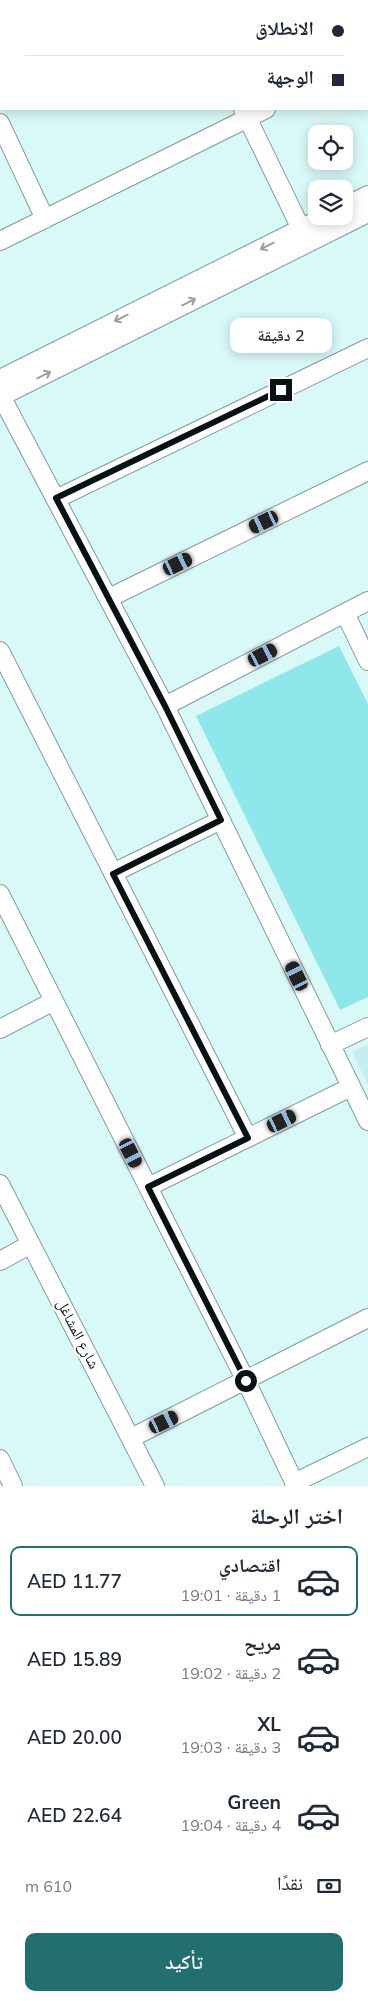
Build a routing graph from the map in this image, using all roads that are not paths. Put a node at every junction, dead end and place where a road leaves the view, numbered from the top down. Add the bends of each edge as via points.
1 (261, 110) edge
2 (245, 113) edge
3 (0, 122) edge
4 (368, 195) edge
5 (353, 202) edge
6 (368, 213) edge
7 (45, 219) junction
8 (316, 225) edge
9 (304, 236) junction
10 (0, 241) edge
11 (368, 348) edge
12 (0, 390) edge
13 (368, 471) edge
14 (56, 498) junction
15 (109, 598) junction
16 (368, 601) edge
17 (345, 613) junction
18 (1, 653) edge
19 (368, 661) edge
20 (165, 706) junction
21 (221, 820) junction
22 (113, 874) junction
23 (0, 894) edge
24 (54, 1001) junction
25 (368, 1027) edge
26 (0, 1029) edge
27 (330, 1044) junction
28 (351, 1087) junction
29 (368, 1122) edge
30 (248, 1138) junction
31 (0, 1184) edge
32 (148, 1187) junction
33 (31, 1244) junction
34 (0, 1261) edge
35 (368, 1318) edge
36 (246, 1381) junction
37 (131, 1438) junction
38 (368, 1447) edge
39 (0, 1459) edge
40 (295, 1484) edge
41 (13, 1486) edge
42 (155, 1486) edge

1 - 2 street
2 - 7 street
2 - 9 street
3 - 7 street
4 - 5 street
6 - 9 street
7 - 10 street
8 - 9 street
9 - 12 street
11 - 14 street
12 - 14 street
13 - 15 street
14 - 15 street
15 - 20 street
16 - 17 street
17 - 19 street
17 - 20 street
18 - 22 street
20 - 21 street
21 - 22 street
21 - 27 street
22 - 30 street
23 - 24 street
24 - 26 street
24 - 32 street
25 - 27 street
27 - 28 street
28 - 29 street
28 - 30 street
30 - 32 street
31 - 33 street, شارع المشاغل
32 - 36 street
33 - 34 street
33 - 37 street, شارع المشاغل
35 - 36 street
36 - 37 street
36 - 40 street
37 - 42 street, شارع المشاغل
38 - 40 street
39 - 41 street

